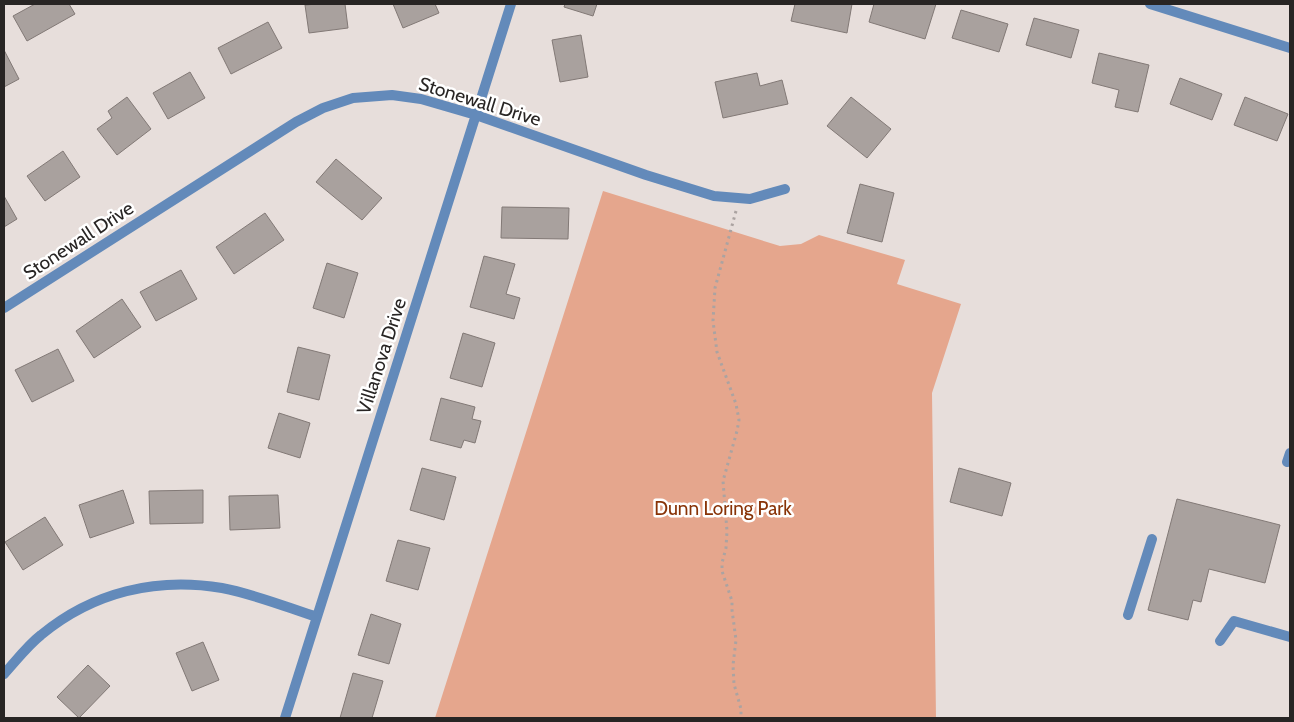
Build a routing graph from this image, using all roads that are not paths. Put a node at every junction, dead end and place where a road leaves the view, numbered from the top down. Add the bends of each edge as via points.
1 (511, 4) edge
2 (1150, 4) edge
3 (1290, 48) edge
4 (476, 115) junction
5 (785, 189) dead end
6 (4, 308) edge
7 (1152, 539) dead end
8 (1128, 615) dead end
9 (317, 617) junction
10 (1290, 638) edge
11 (1220, 641) dead end
12 (4, 674) edge
13 (285, 718) edge

1 - 4 street, Villanova Drive
2 - 3 street
4 - 5 street, Stonewall Drive via 714,196 750,198
4 - 6 street, Stonewall Drive via 421,99 392,95 353,98 323,108
4 - 9 street, Villanova Drive
7 - 8 street
9 - 12 street via 223,588 176,583 133,588 74,611 40,636
9 - 13 street, Villanova Drive
10 - 11 street via 1234,621

